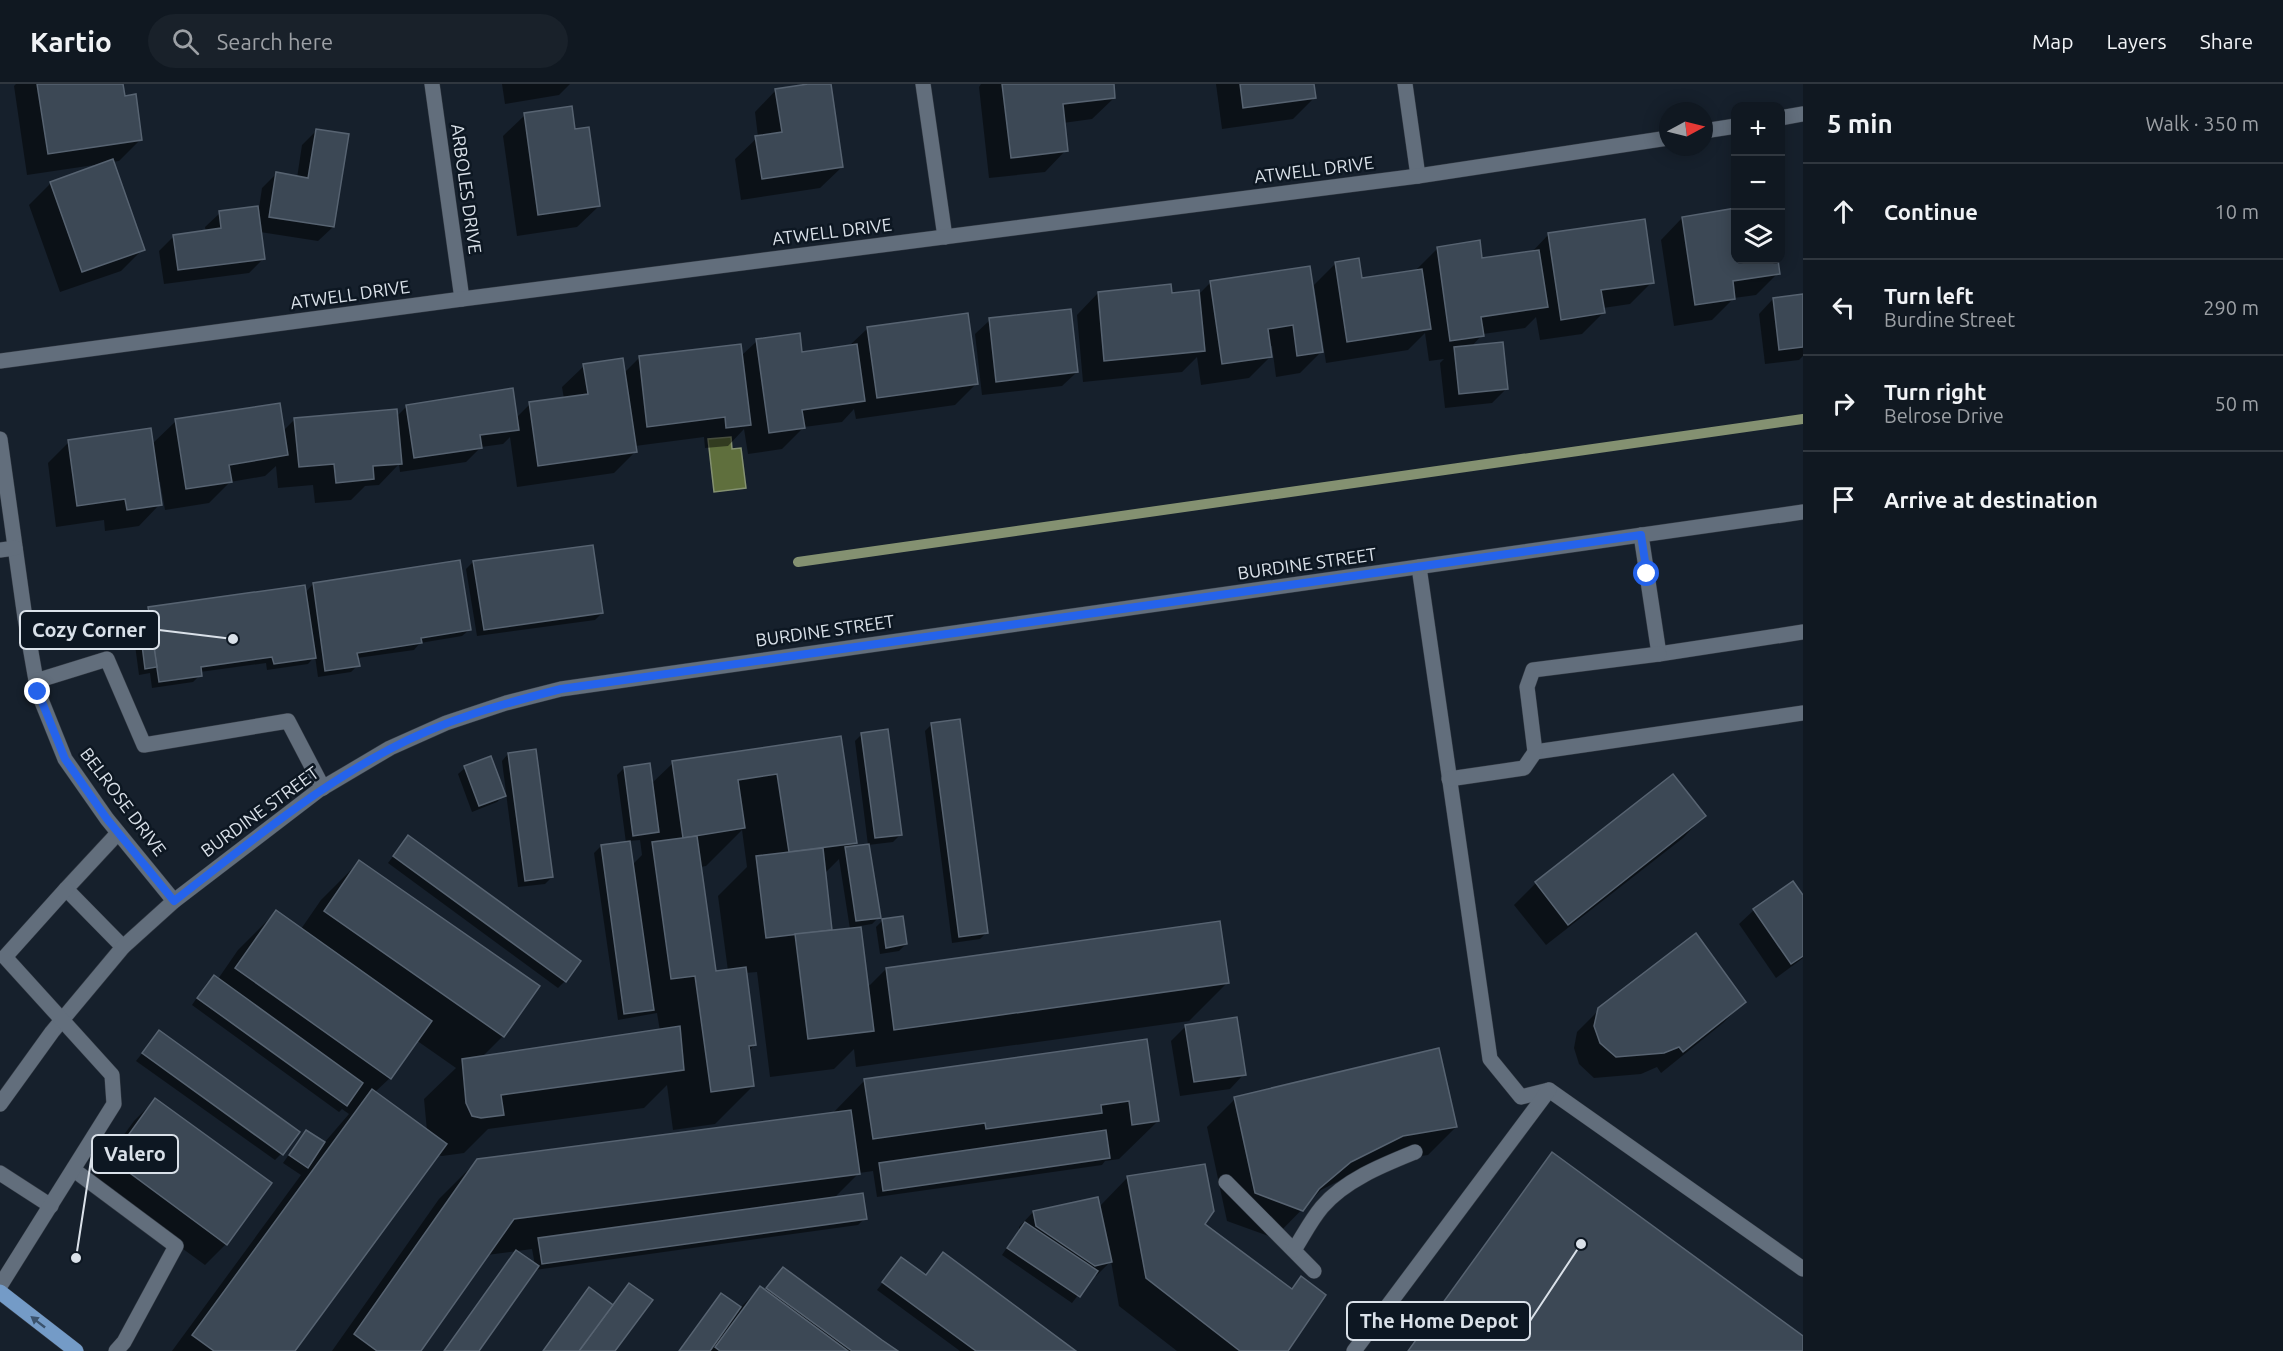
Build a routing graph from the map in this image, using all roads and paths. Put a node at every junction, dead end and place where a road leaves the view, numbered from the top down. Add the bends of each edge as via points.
1 (432, 84) edge
2 (923, 84) edge
3 (1405, 84) edge
4 (1803, 114) edge
5 (1785, 117) edge
6 (1731, 127) edge
7 (1713, 130) edge
8 (1659, 139) edge
9 (1418, 176) junction
10 (945, 237) junction
11 (462, 299) junction
12 (0, 361) edge
13 (0, 439) edge
14 (1803, 512) edge
15 (1641, 535) junction
16 (8, 549) edge
17 (1419, 567) junction
18 (1803, 632) edge
19 (1659, 654) junction
20 (36, 681) junction
21 (1803, 712) edge
22 (1535, 752) junction
23 (1449, 779) junction
24 (323, 788) junction
25 (118, 833) junction
26 (66, 889) junction
27 (174, 901) junction
28 (123, 947) junction
29 (61, 1021) junction
30 (1549, 1090) junction
31 (0, 1104) edge
32 (1415, 1152) dead end
33 (74, 1170) junction
34 (0, 1173) edge
35 (1226, 1182) dead end
36 (51, 1206) junction
37 (1294, 1250) junction
38 (1803, 1269) edge
39 (1314, 1271) dead end
40 (0, 1286) edge
41 (0, 1292) edge
42 (76, 1351) edge
43 (116, 1351) edge
44 (1354, 1351) edge

1 - 11 street, ARBOLES DRIVE
2 - 10 street
3 - 9 street
4 - 5 street
6 - 7 street
8 - 9 street, ATWELL DRIVE
9 - 10 street, ATWELL DRIVE
10 - 11 street, ATWELL DRIVE
11 - 12 street, ATWELL DRIVE
13 - 16 street, BELROSE DRIVE
14 - 15 street, BURDINE STREET
15 - 17 street, BURDINE STREET
15 - 19 street
16 - 20 street, BELROSE DRIVE
17 - 23 street
17 - 24 street, BURDINE STREET via 561,689 446,723 390,748
18 - 19 street
19 - 22 street via 1533,670 1527,687
20 - 24 street via 107,659 144,745 288,721
20 - 25 street, BELROSE DRIVE via 65,759
21 - 22 street
22 - 23 street via 1524,768
23 - 30 street via 1490,1059 1521,1097
24 - 27 street, BURDINE STREET
25 - 26 street
25 - 27 street, BELROSE DRIVE
26 - 28 street
26 - 29 street via 5,957
27 - 28 street, BURDINE STREET
28 - 29 street, BURDINE STREET
29 - 31 street, BURDINE STREET
29 - 33 street via 112,1075 114,1104
30 - 38 street
30 - 44 street
32 - 37 street via 1350,1184 1323,1206
33 - 36 street
33 - 43 street via 176,1246
34 - 36 street
35 - 37 street
36 - 40 street
37 - 39 street
42 -> 41 main road

